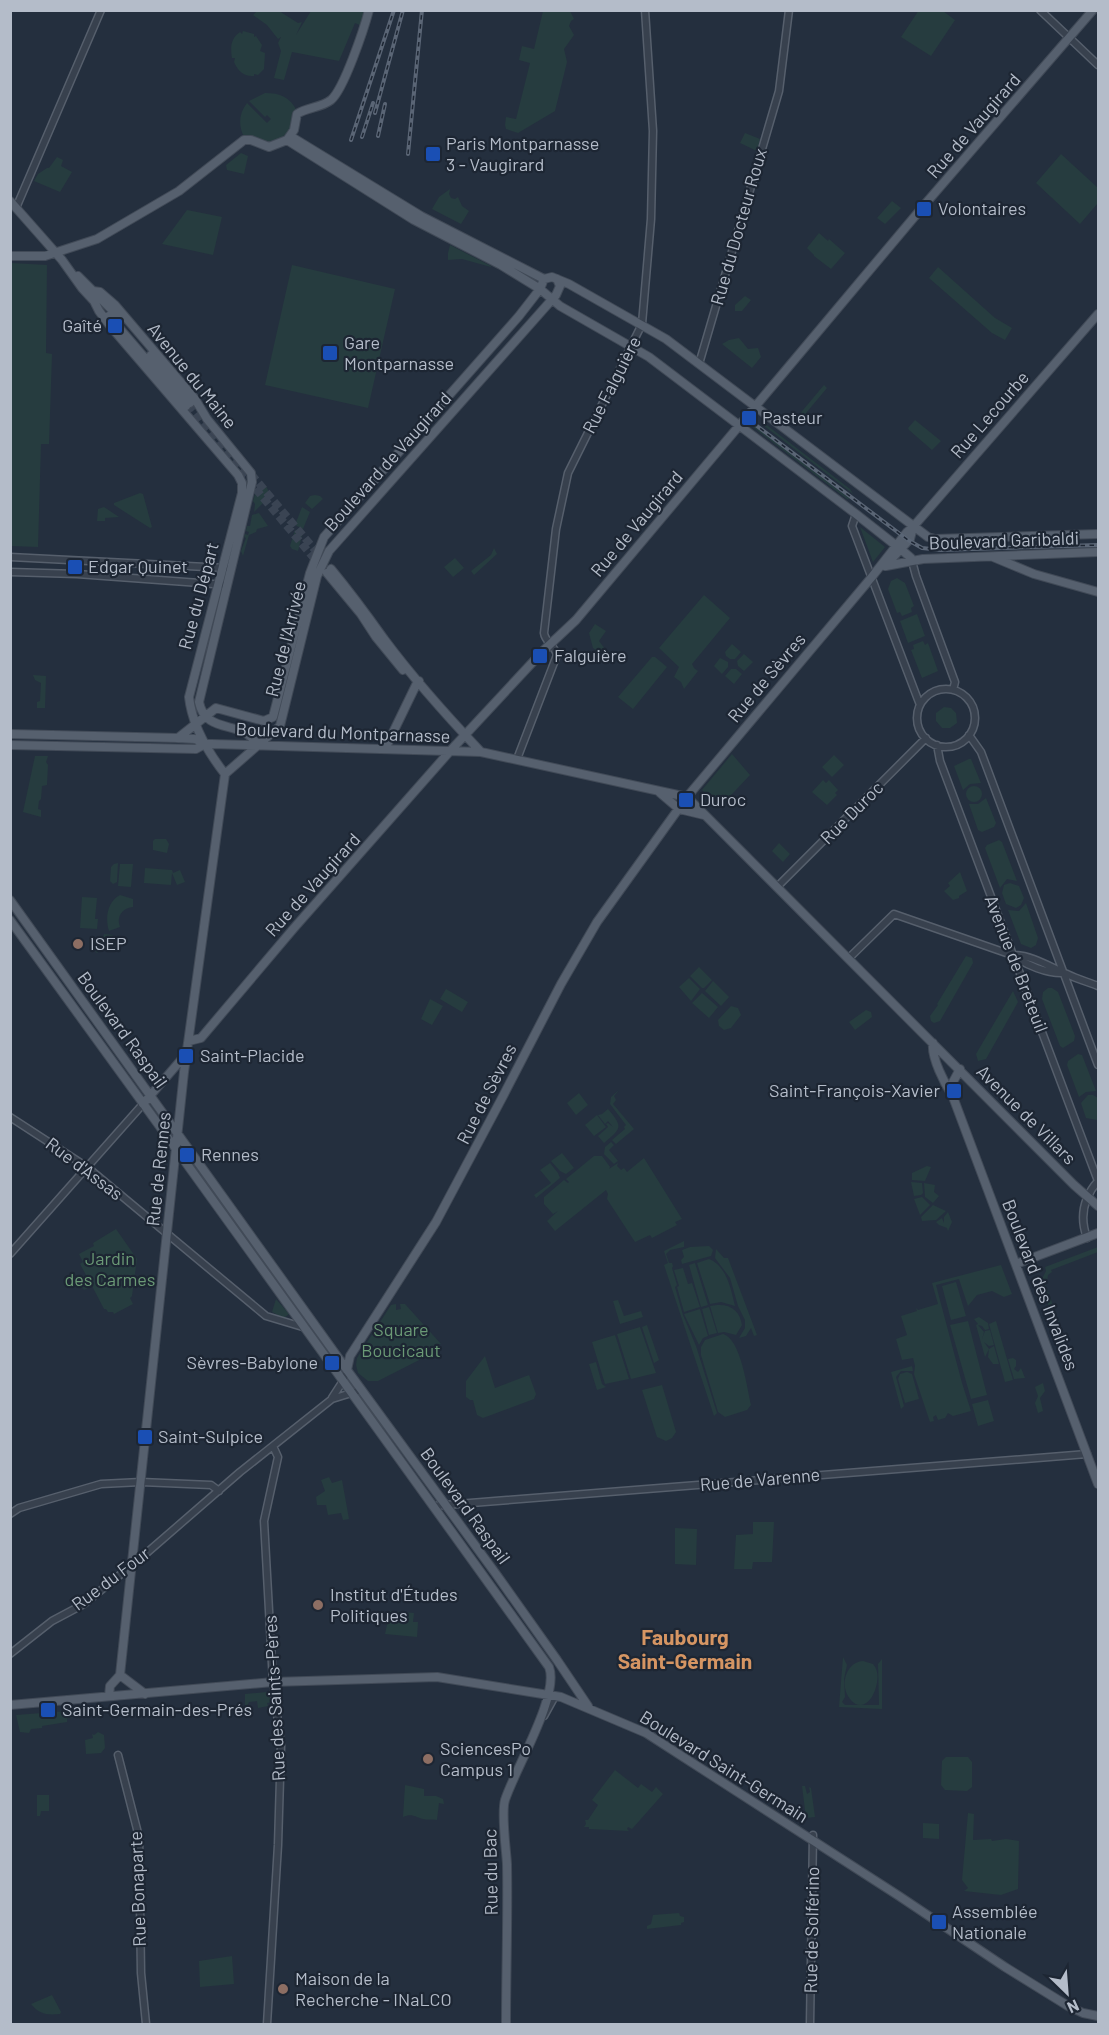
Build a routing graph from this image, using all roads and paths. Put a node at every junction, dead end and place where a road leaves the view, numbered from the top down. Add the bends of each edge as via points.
1 (101, 10) edge
2 (369, 10) edge
3 (645, 10) edge
4 (789, 10) edge
5 (1040, 10) edge
6 (1093, 10) edge
7 (1068, 38) junction
8 (1098, 65) edge
9 (289, 138) junction
10 (13, 204) edge
11 (415, 217) junction
12 (56, 253) junction
13 (10, 256) edge
14 (544, 279) junction
15 (557, 279) junction
16 (540, 289) junction
17 (93, 295) junction
18 (552, 299) junction
19 (1098, 314) edge
20 (642, 324) junction
21 (631, 346) junction
22 (699, 364) junction
23 (188, 405) tunnel mouth
24 (756, 407) junction
25 (740, 426) junction
26 (246, 488) junction
27 (353, 505) junction
28 (856, 514) junction
29 (359, 518) junction
30 (913, 527) junction
31 (1098, 534) edge
32 (910, 539) joint
33 (899, 547) junction
34 (1098, 552) edge
35 (992, 556) junction
36 (10, 557) edge
37 (912, 561) junction
38 (886, 566) junction
39 (221, 568) junction
40 (323, 568) junction
41 (231, 569) junction
42 (10, 572) edge
43 (871, 578) junction
44 (217, 584) junction
45 (227, 585) junction
46 (1098, 592) edge
47 (550, 644) junction
48 (418, 683) junction
49 (953, 690) junction
50 (920, 705) junction
51 (205, 717) junction
52 (196, 724) junction
53 (10, 734) edge
54 (79, 735) junction
55 (969, 735) junction
56 (466, 736) junction
57 (178, 738) junction
58 (926, 738) junction
59 (205, 744) junction
60 (10, 745) edge
61 (258, 745) junction
62 (937, 745) junction
63 (78, 747) junction
64 (385, 749) junction
65 (452, 750) junction
66 (481, 752) junction
67 (517, 759) junction
68 (225, 774) junction
69 (659, 792) junction
70 (687, 797) junction
71 (678, 809) junction
72 (704, 815) junction
73 (777, 887) junction
74 (10, 900) edge
75 (10, 920) edge
76 (1012, 955) junction
77 (849, 958) junction
78 (1064, 973) junction
79 (1098, 986) edge
80 (189, 1041) junction
81 (933, 1043) junction
82 (187, 1053) junction
83 (1098, 1065) edge
84 (960, 1069) junction
85 (170, 1072) junction
86 (184, 1072) junction
87 (151, 1095) junction
88 (953, 1097) junction
89 (143, 1104) junction
90 (10, 1117) edge
91 (178, 1132) junction
92 (176, 1150) junction
93 (87, 1167) junction
94 (1098, 1181) edge
95 (1087, 1196) junction
96 (1098, 1206) edge
97 (1098, 1233) edge
98 (167, 1234) junction
99 (1087, 1238) junction
100 (10, 1254) edge
101 (1016, 1264) junction
102 (311, 1326) junction
103 (347, 1370) junction
104 (343, 1380) junction
105 (357, 1391) junction
106 (332, 1399) junction
107 (273, 1446) junction
108 (1087, 1454) junction
109 (141, 1482) junction
110 (1098, 1484) edge
111 (221, 1488) junction
112 (445, 1505) junction
113 (433, 1506) junction
114 (10, 1514) edge
115 (132, 1565) junction
116 (10, 1654) edge
117 (120, 1676) junction
118 (273, 1682) junction
119 (145, 1694) junction
120 (551, 1695) junction
121 (109, 1696) junction
122 (10, 1705) edge
123 (588, 1708) junction
124 (118, 1755) dead end
125 (813, 1838) junction
126 (1098, 2016) edge
127 (146, 2025) edge
128 (267, 2025) edge
129 (506, 2025) edge
130 (810, 2025) edge

1 - 10 street
2 - 9 main road via 338,92 323,104 299,111
3 - 20 street, Rue Falguière via 653,131 651,219
4 - 22 street, Rue du Docteur Roux via 779,91
5 - 7 street
6 - 7 main road, Rue de Vaugirard
7 - 8 street
7 - 24 main road, Rue de Vaugirard
9 - 11 main road
9 - 12 main road via 269,147 244,140 186,187 97,238
10 - 12 main road, Avenue du Maine
11 - 14 main road
11 - 16 main road
12 - 13 main road
12 - 17 main road, Avenue du Maine via 82,288
14 - 15 main road
14 - 16 main road
15 - 18 main road via 559,288
15 - 20 main road, Boulevard Garibaldi
16 - 18 main road
16 - 27 main road, Boulevard de Vaugirard
17 - 23 main road, Avenue du Maine
17 - 26 main road, Avenue du Maine via 99,311 114,330
17 - 26 main road, Avenue du Maine via 100,292 115,305 195,399 251,473 252,480
18 - 21 main road, Boulevard Garibaldi
18 - 29 main road, Boulevard de Vaugirard
19 - 30 main road, Rue Lecourbe
20 - 21 street, Rue Falguière
20 - 22 main road, Boulevard Garibaldi
21 - 25 main road, Boulevard Garibaldi
21 - 47 street, Rue Falguière via 567,476 556,525 546,613 544,635
22 - 24 main road, Boulevard Garibaldi
24 - 25 main road, Rue de Vaugirard
24 - 30 main road, Boulevard Garibaldi
25 - 28 main road, Boulevard Garibaldi
25 - 47 main road, Rue de Vaugirard via 576,620
26 - 39 main road, Rue du Départ
26 - 41 main road, Rue du Départ
27 - 29 main road
27 - 40 main road, Boulevard de Vaugirard via 324,537
28 - 33 main road, Boulevard Garibaldi
28 - 43 street via 852,526
29 - 40 main road, Boulevard de Vaugirard via 329,551
30 - 31 main road, Boulevard Garibaldi via 935,539
30 - 32 main road, Rue Lecourbe
30 - 33 main road, Rue de Sèvres
32 - 33 main road, Rue de Sèvres
33 - 37 main road, Boulevard Garibaldi
33 - 38 main road, Rue de Sèvres
33 - 43 main road, Rue de Sèvres
34 - 35 main road, Boulevard Garibaldi
35 - 37 main road, Boulevard Garibaldi
35 - 46 main road via 1035,574
36 - 39 street
37 - 38 main road, Boulevard Garibaldi
37 - 49 street via 956,682
38 - 43 main road, Rue de Sèvres
39 - 41 street
39 - 44 main road, Rue du Départ
40 - 48 main road
40 - 51 main road, Rue de l'Arrivée via 273,717 264,721 216,708
40 - 61 main road, Rue de l'Arrivée via 280,726
41 - 45 main road, Rue du Départ
42 - 44 street
43 - 50 street
43 - 70 main road, Rue de Sèvres
44 - 45 street
44 - 52 main road, Rue du Départ via 189,696
45 - 51 main road, Rue du Départ via 199,698
47 - 56 main road, Rue de Vaugirard
47 - 67 street, Rue Falguière via 557,652 556,657
48 - 56 main road
48 - 64 main road
49 - 50 street via 934,692
49 - 55 street via 972,706 975,721
50 - 58 street via 917,720
51 - 52 main road
51 - 61 main road via 244,732
52 - 57 main road
52 - 59 main road
53 - 54 main road, Boulevard du Montparnasse
54 - 57 main road, Boulevard du Montparnasse
54 - 63 main road
55 - 62 street via 954,746
55 - 78 street via 981,752
56 - 65 main road, Rue de Vaugirard
56 - 66 main road, Boulevard du Montparnasse
57 - 59 main road, Boulevard du Montparnasse
58 - 62 street
58 - 73 street, Rue Duroc
59 - 61 main road, Boulevard du Montparnasse
59 - 63 main road, Boulevard du Montparnasse via 196,748
59 - 68 main road
60 - 63 main road, Boulevard du Montparnasse
61 - 64 main road, Boulevard du Montparnasse
61 - 68 main road, Rue de l'Arrivée
62 - 76 street, Avenue de Breteuil
64 - 65 main road, Boulevard du Montparnasse
65 - 66 main road, Boulevard du Montparnasse
65 - 80 main road, Rue de Vaugirard via 201,1038
66 - 67 main road, Boulevard du Montparnasse
67 - 69 main road, Boulevard du Montparnasse
68 - 80 main road, Rue de Rennes
69 - 70 main road, Boulevard du Montparnasse
69 - 71 main road, Boulevard du Montparnasse
70 - 71 main road, Rue de Sèvres
70 - 72 main road
71 - 72 main road
71 - 103 main road, Rue de Sèvres via 581,948 464,1173 350,1356
72 - 73 main road
73 - 77 main road
74 - 87 main road, Boulevard Raspail
75 - 89 main road, Boulevard Raspail
76 - 77 street via 894,914
76 - 78 street
76 - 94 street, Avenue de Breteuil
77 - 81 main road
78 - 79 street
78 - 83 street
80 - 82 main road, Rue de Rennes
81 - 84 main road
81 - 88 main road, Boulevard des Invalides via 941,1074
82 - 85 main road
82 - 86 main road, Rue de Rennes
84 - 88 main road via 953,1082
84 - 95 main road, Avenue de Villars
85 - 86 main road
85 - 87 main road
86 - 91 main road, Rue de Rennes
87 - 89 main road
87 - 91 main road, Boulevard Raspail
88 - 101 main road, Boulevard des Invalides
89 - 92 main road, Boulevard Raspail
89 - 93 street
90 - 93 street, Rue d'Assas
91 - 92 main road, Rue de Rennes
91 - 102 main road, Boulevard Raspail
92 - 98 main road, Rue de Rennes
92 - 102 main road, Boulevard Raspail
93 - 98 street, Rue d'Assas
93 - 100 street
94 - 95 street
95 - 96 main road, Avenue de Villars
95 - 99 street via 1083,1219
97 - 99 main road
98 - 102 street, Rue d'Assas via 266,1316
98 - 109 main road, Rue de Rennes
99 - 101 main road
101 - 108 main road, Boulevard des Invalides
102 - 103 main road, Boulevard Raspail
102 - 104 main road, Boulevard Raspail
103 - 104 street, Rue de Sèvres
103 - 105 main road, Boulevard Raspail
104 - 105 main road, Boulevard Raspail
104 - 106 street, Rue de Sèvres
105 - 106 street, Rue de Sèvres
105 - 112 main road, Boulevard Raspail
105 - 113 main road, Boulevard Raspail
106 - 107 street, Rue de Sèvres
107 - 111 street, Rue de Sèvres
107 - 118 street, Rue des Saints-Pères via 278,1457 264,1521
108 - 110 main road, Boulevard des Invalides
108 - 112 street, Rue de Varenne
109 - 111 street
109 - 114 street via 101,1484
109 - 115 main road, Rue de Rennes
111 - 115 street, Rue du Four
112 - 113 street, Rue de Varenne
112 - 123 main road, Boulevard Raspail
113 - 120 main road, Boulevard Raspail via 549,1667
115 - 116 street, Rue du Four
115 - 117 main road, Rue de Rennes
117 - 119 main road
117 - 121 main road via 110,1686
118 - 119 main road, Boulevard Saint-Germain
118 - 120 main road, Boulevard Saint-Germain via 437,1677
118 - 128 street, Rue des Saints-Pères via 281,1746
119 - 121 main road, Boulevard Saint-Germain
120 - 123 main road, Boulevard Saint-Germain
120 - 129 main road, Rue du Bac via 504,1802
121 - 122 main road
123 - 125 main road, Boulevard Saint-Germain via 646,1732
124 - 127 street, Rue Bonaparte via 139,1837 141,1973
125 - 126 main road, Boulevard Saint-Germain via 1005,1967 1068,2006
125 - 130 street, Rue de Solférino

